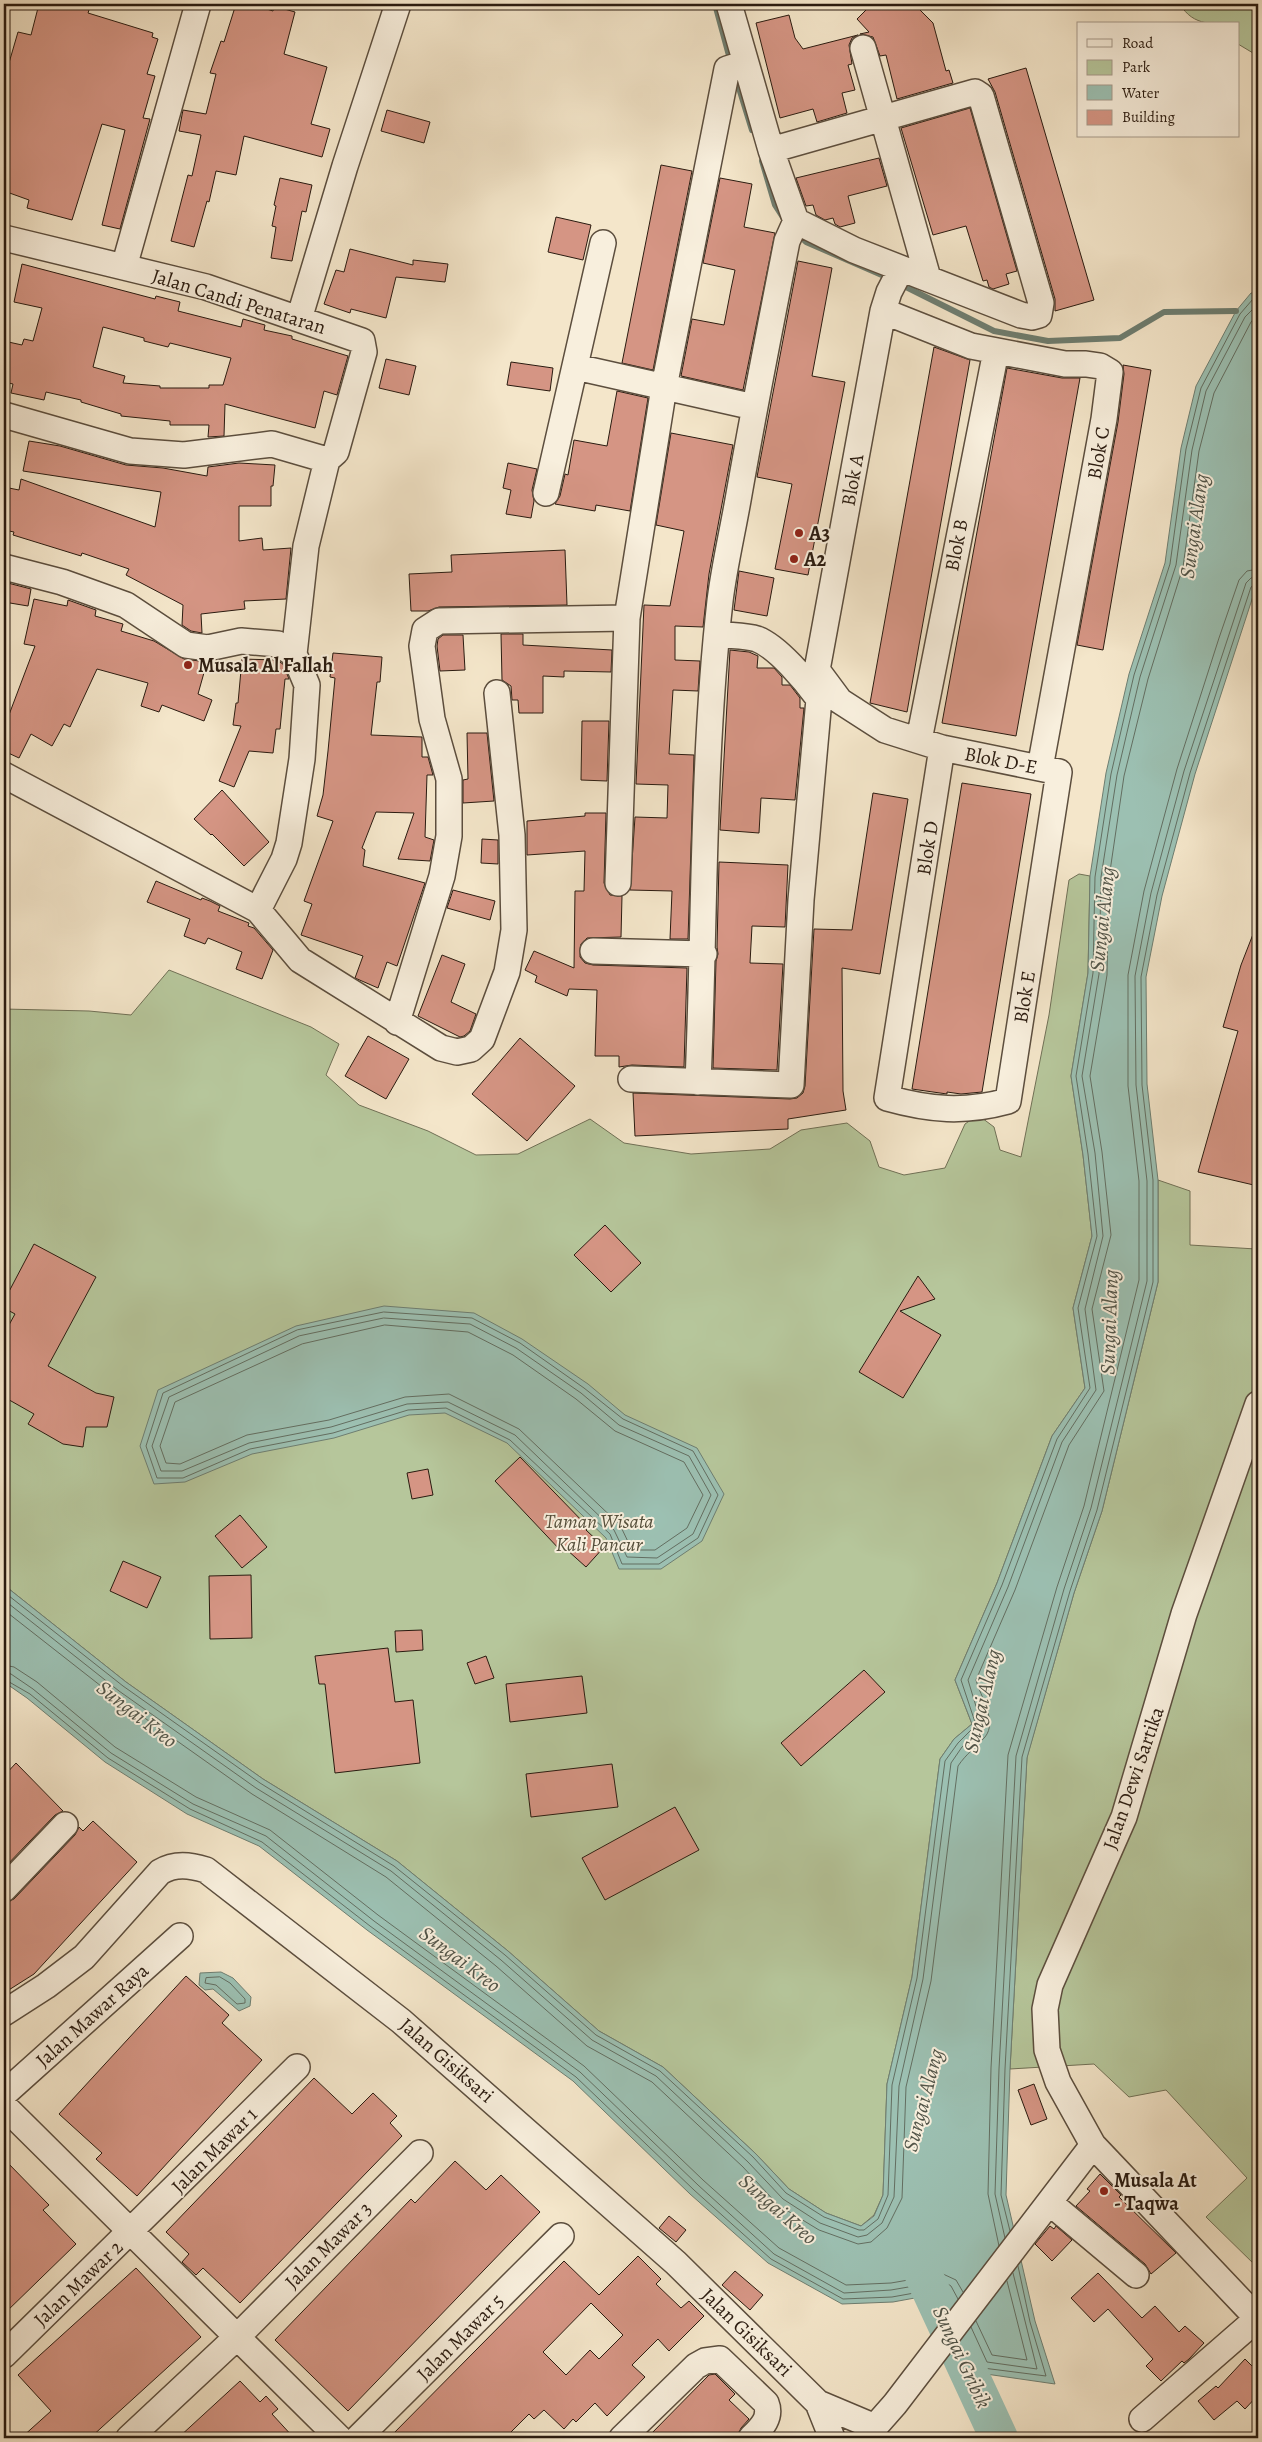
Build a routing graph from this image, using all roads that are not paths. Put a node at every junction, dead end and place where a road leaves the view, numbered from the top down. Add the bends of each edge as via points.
1 (198, 4) edge
2 (398, 4) edge
3 (729, 4) edge
4 (863, 48) dead end
5 (736, 65) junction
6 (885, 119) junction
7 (771, 150) junction
8 (792, 230) junction
9 (4, 238) edge
10 (603, 243) dead end
11 (124, 267) junction
12 (928, 278) junction
13 (892, 287) junction
14 (299, 319) junction
15 (996, 351) junction
16 (576, 367) junction
17 (664, 387) junction
18 (754, 407) junction
19 (4, 416) edge
20 (331, 456) junction
21 (546, 493) dead end
22 (4, 568) edge
23 (627, 618) junction
24 (718, 634) junction
25 (294, 654) junction
26 (497, 693) dead end
27 (919, 740) junction
28 (942, 748) junction
29 (1050, 770) junction
30 (4, 775) edge
31 (618, 883) dead end
32 (258, 910) junction
33 (593, 951) dead end
34 (704, 954) junction
35 (397, 1022) junction
36 (631, 1079) dead end
37 (698, 1082) junction
38 (887, 1098) joint
39 (1258, 1404) edge
40 (65, 1825) dead end
41 (4, 1889) edge
42 (180, 1936) dead end
43 (4, 2014) edge
44 (297, 2067) dead end
45 (4, 2094) edge
46 (4, 2106) edge
47 (1093, 2145) junction
48 (420, 2153) dead end
49 (1050, 2203) junction
50 (130, 2232) junction
51 (561, 2236) dead end
52 (1136, 2275) dead end
53 (1258, 2318) edge
54 (237, 2338) junction
55 (4, 2355) edge
56 (818, 2403) junction
57 (1142, 2419) dead end
58 (870, 2433) edge
59 (129, 2438) edge
60 (338, 2438) edge
61 (358, 2438) edge
62 (622, 2438) edge
63 (751, 2438) edge
64 (832, 2438) edge

1 - 11 street
2 - 14 street
3 - 5 street
4 - 6 street
5 - 7 street
5 - 17 street
6 - 7 street
6 - 12 street
6 - 12 street via 976,92 981,96 1041,303 1038,314 1032,317
7 - 8 street
8 - 13 street via 854,250
8 - 18 street
9 - 11 street, Jalan Candi Penataran
10 - 16 street
11 - 14 street, Jalan Candi Penataran via 206,287
12 - 13 street
13 - 15 street, Blok C via 941,335
13 - 27 street, Blok A via 817,670 840,701 885,730
14 - 20 street, Jalan Candi Penataran via 362,341 364,352
15 - 27 street, Blok B
15 - 29 street, Blok C via 1065,364 1100,366 1110,372
16 - 17 street
16 - 21 street
17 - 18 street
17 - 23 street
18 - 24 street via 720,600
19 - 20 street via 130,451 184,455 272,444
20 - 25 street via 306,546
22 - 25 street via 62,582 126,604 186,645 208,648 241,641 278,644
23 - 31 street
23 - 35 street via 438,621 425,630 422,646 432,719 449,779 449,836 442,876
24 - 34 street via 709,734 701,907
24 - 37 street via 764,643 799,673 819,699 801,900 791,1085
25 - 32 street via 307,685 302,758 287,851
26 - 35 street via 512,835 514,930 507,972 482,1039 471,1049 457,1052 441,1048
27 - 28 street
28 - 29 street, Blok D-E
28 - 38 street, Blok D
29 - 38 street, Blok E via 1008,1101 955,1110 918,1107
30 - 32 street
32 - 35 street via 300,960
33 - 34 street
34 - 37 street
36 - 37 street
39 - 47 street, Jalan Dewi Sartika via 1184,1614 1124,1817 1050,1986 1046,2009 1047,2050 1058,2082
40 - 41 street
42 - 45 street, Jalan Mawar Raya
43 - 56 street, Jalan Gisiksari via 84,1957 160,1872 168,1867 191,1865 206,1870 401,2021 676,2263
44 - 50 street, Jalan Mawar 1
46 - 50 street
47 - 49 street
47 - 53 street, Jalan Dewi Sartika
48 - 54 street, Jalan Mawar 3
49 - 52 street
49 - 58 street
50 - 54 street
50 - 55 street, Jalan Mawar 2
51 - 61 street, Jalan Mawar 5
53 - 57 street
54 - 59 street, Jalan Mawar 3
54 - 60 street
56 - 58 street, Jalan Gisiksari
56 - 64 street
62 - 63 street via 696,2366 720,2359 766,2403 766,2423

